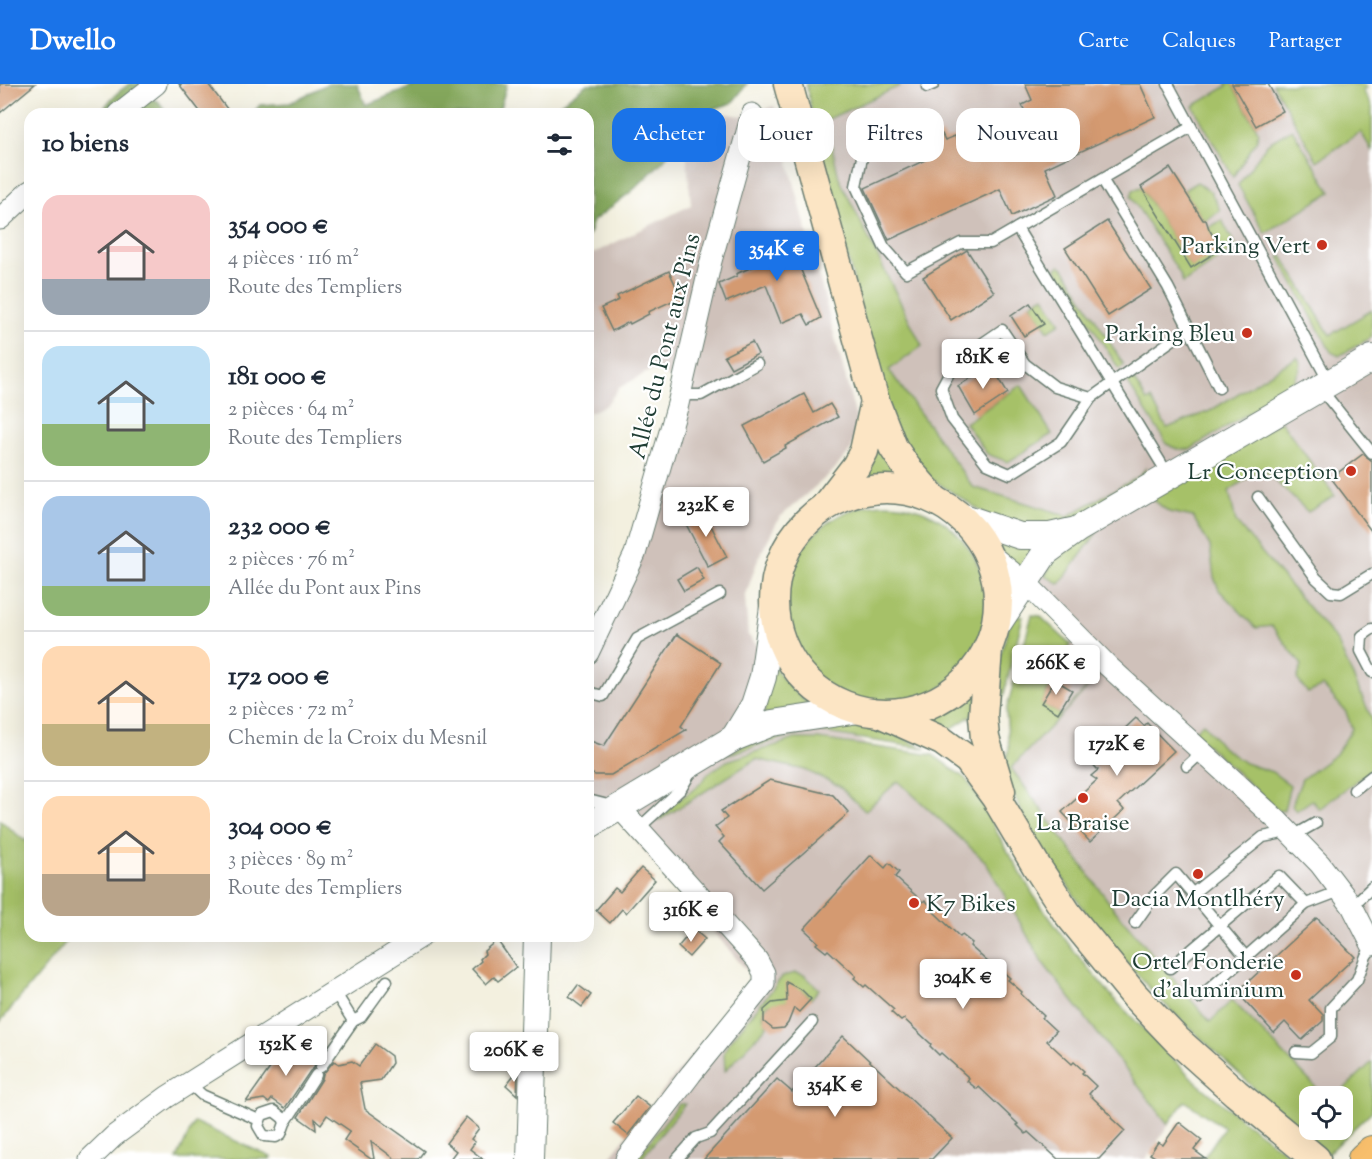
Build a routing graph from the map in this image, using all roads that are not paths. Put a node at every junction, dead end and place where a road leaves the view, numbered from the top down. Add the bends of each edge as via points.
1 (156, 84) edge
2 (788, 84) edge
3 (1168, 84) edge
4 (126, 108) edge
5 (1191, 127) junction
6 (739, 162) edge
7 (861, 162) edge
8 (1102, 179) junction
9 (24, 197) edge
10 (0, 219) edge
11 (1017, 228) junction
12 (1189, 328) junction
13 (1372, 358) edge
14 (757, 364) dead end
15 (1112, 384) junction
16 (1325, 385) junction
17 (1219, 388) dead end
18 (680, 394) junction
19 (1090, 398) junction
20 (875, 401) junction
21 (1372, 453) edge
22 (1169, 476) junction
23 (1258, 497) dead end
24 (934, 499) junction
25 (825, 506) junction
26 (958, 515) junction
27 (1078, 529) junction
28 (987, 552) junction
29 (1372, 574) edge
30 (1025, 582) junction
31 (720, 594) dead end
32 (773, 608) junction
33 (1372, 629) edge
34 (992, 638) junction
35 (594, 640) edge
36 (1372, 672) edge
37 (594, 694) edge
38 (869, 712) junction
39 (734, 738) junction
40 (699, 759) junction
41 (1372, 776) edge
42 (1354, 790) dead end
43 (594, 801) edge
44 (619, 807) junction
45 (594, 822) edge
46 (1316, 823) dead end
47 (638, 829) junction
48 (1016, 831) junction
49 (1289, 832) junction
50 (1372, 887) edge
51 (1192, 894) junction
52 (1346, 898) junction
53 (1306, 904) junction
54 (1135, 923) dead end
55 (1219, 926) junction
56 (413, 942) edge
57 (537, 942) edge
58 (1372, 946) edge
59 (1246, 957) junction
60 (1170, 968) dead end
61 (387, 981) dead end
62 (334, 992) junction
63 (1199, 998) dead end
64 (353, 1021) junction
65 (812, 1022) dead end
66 (1296, 1052) dead end
67 (189, 1083) junction
68 (259, 1120) junction
69 (285, 1123) junction
70 (1372, 1152) edge
71 (1310, 1154) edge
72 (90, 1159) edge
73 (530, 1159) edge
74 (626, 1159) edge
75 (677, 1159) edge
76 (1364, 1159) edge

1 - 4 street
2 - 20 main road
3 - 5 lane
5 - 8 lane
5 - 16 lane
6 - 18 street, Allée du Pont aux Pins
7 - 11 lane via 856,186 884,247 906,272 961,243 991,243
8 - 11 lane
8 - 12 lane
9 - 10 street
11 - 15 lane
12 - 15 lane
12 - 17 lane
13 - 16 street
14 - 18 lane via 700,395
15 - 19 lane
15 - 22 lane
16 - 21 lane
16 - 22 street
18 - 35 street, Allée du Pont aux Pins via 635,554
19 - 19 lane via 1061,442 1010,474 987,464 952,419 941,388 955,362 1002,330 1025,364 1055,387
20 - 24 main road via 893,447
20 - 25 main road via 864,451
22 - 27 street
23 - 29 lane via 1316,578 1331,592 1341,593
24 - 25 main road via 907,490 878,489 850,494
24 - 26 main road
25 - 32 main road via 796,533 785,550 778,568
26 - 27 street via 1020,536 1050,536
26 - 28 main road
27 - 30 street via 1045,553
28 - 30 street
28 - 34 main road via 998,589
30 - 34 street
30 - 49 street via 1195,759
31 - 37 lane via 637,639 603,696
32 - 38 main road via 777,631 799,673 836,702
32 - 39 street via 763,677 754,705
33 - 36 lane via 1362,636 1361,651
34 - 38 main road via 969,676 944,698 902,712
34 - 48 main road via 983,716 985,738
38 - 39 street via 772,723
38 - 48 main road via 942,741 968,760
39 - 40 street
40 - 44 street
40 - 47 lane via 681,789
41 - 42 lane
43 - 44 lane
44 - 45 street
44 - 47 street
46 - 49 lane
47 - 74 street via 757,960 764,973 764,984
48 - 71 main road via 1067,913 1135,996 1177,1040
49 - 51 lane via 1263,837
49 - 52 street
50 - 52 lane
51 - 54 lane via 1176,874
51 - 55 lane
52 - 53 lane
52 - 58 street
53 - 55 lane via 1279,876
53 - 59 lane
55 - 59 lane
55 - 60 lane
56 - 62 street
57 - 73 street
58 - 66 lane via 1357,980 1331,1008 1330,1037 1311,1053
59 - 63 lane
61 - 64 lane via 361,1017
62 - 64 lane
62 - 67 street
64 - 69 lane
65 - 75 lane via 710,1133 696,1138
67 - 68 lane via 202,1095
67 - 72 street via 114,1136
68 - 69 lane via 274,1111
68 - 69 lane via 260,1131 270,1138 281,1134
70 - 76 main road

